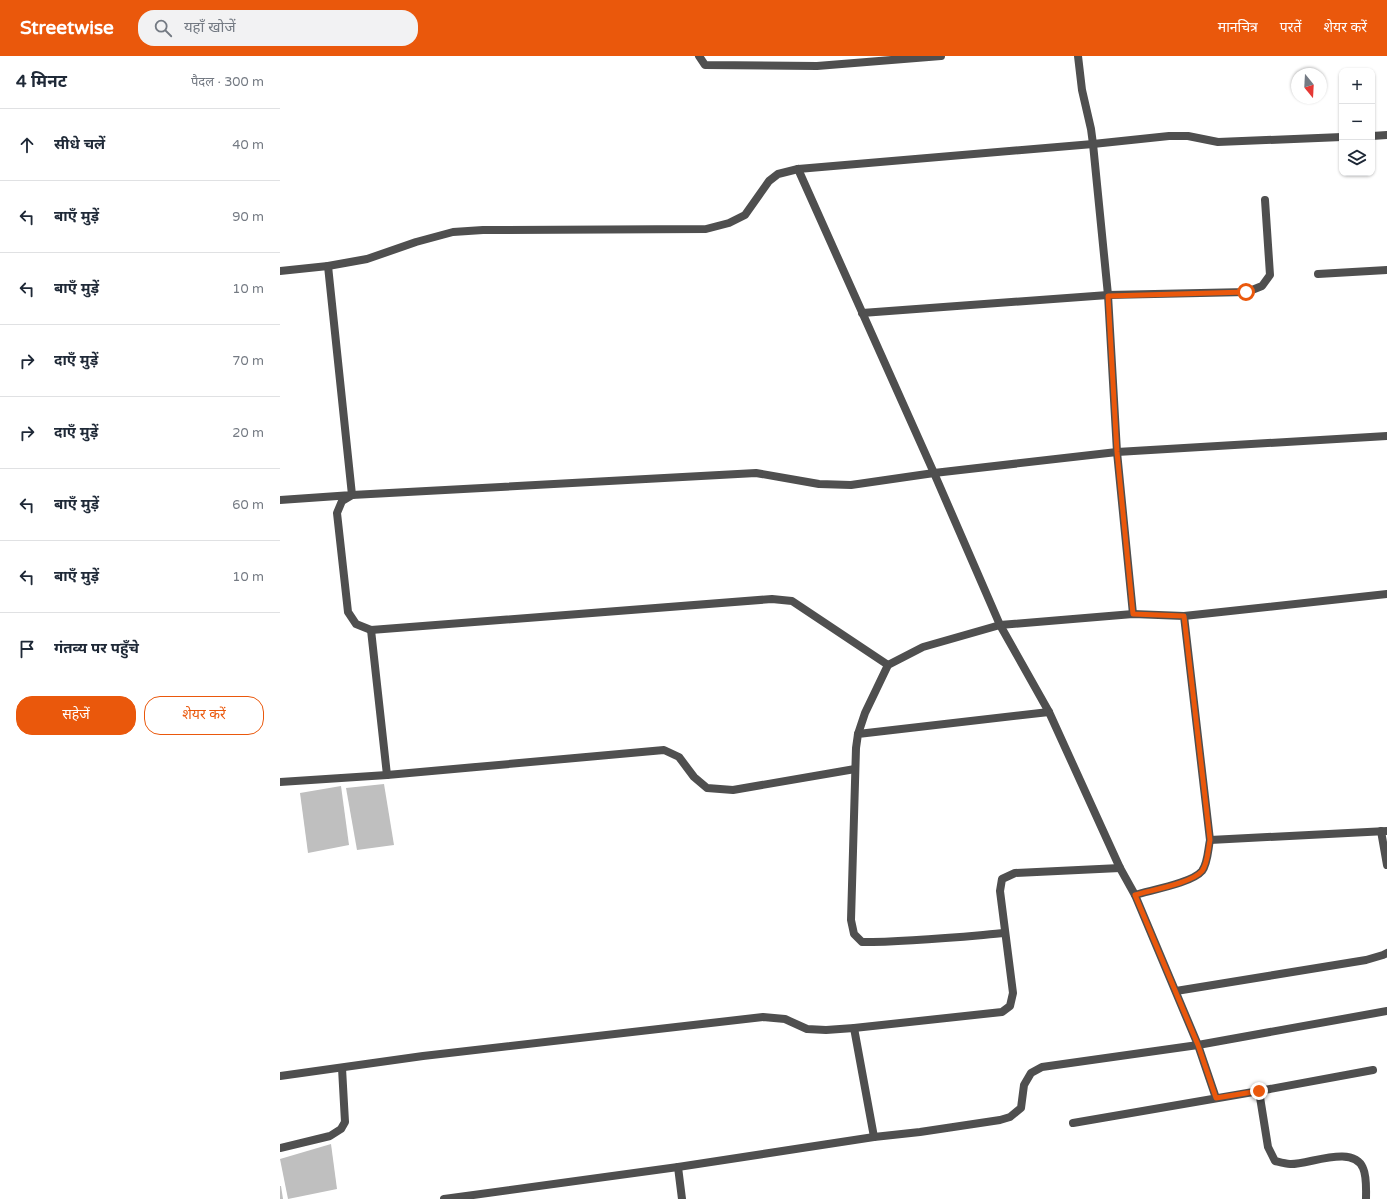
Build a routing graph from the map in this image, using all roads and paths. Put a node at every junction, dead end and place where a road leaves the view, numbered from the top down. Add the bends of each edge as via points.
1 (699, 56) edge
2 (941, 56) edge
3 (1078, 56) edge
4 (1387, 135) edge
5 (1375, 136) edge
6 (1339, 137) edge
7 (1093, 144) junction
8 (798, 169) junction
9 (1265, 200) dead end
10 (328, 266) junction
11 (1387, 270) edge
12 (280, 271) edge
13 (1318, 274) dead end
14 (1108, 296) junction
15 (862, 313) junction
16 (1387, 436) edge
17 (1117, 452) junction
18 (934, 473) junction
19 (352, 495) junction
20 (280, 500) edge
21 (1387, 594) edge
22 (1133, 614) junction
23 (1184, 616) junction
24 (1000, 625) junction
25 (371, 630) junction
26 (888, 665) junction
27 (1049, 712) junction
28 (858, 734) junction
29 (855, 769) junction
30 (387, 775) junction
31 (280, 782) edge
32 (1384, 831) edge
33 (1210, 840) junction
34 (1387, 866) edge
35 (1120, 868) junction
36 (1135, 895) junction
37 (1006, 933) junction
38 (1387, 953) edge
39 (1176, 991) junction
40 (1387, 1011) edge
41 (854, 1028) junction
42 (1198, 1045) junction
43 (342, 1068) junction
44 (1373, 1070) dead end
45 (280, 1076) edge
46 (1259, 1091) junction
47 (1216, 1098) junction
48 (1074, 1123) dead end
49 (874, 1137) junction
50 (280, 1148) edge
51 (678, 1167) junction
52 (444, 1199) edge
53 (682, 1199) edge
54 (1366, 1199) edge

1 - 2 street via 704,65 817,66
3 - 7 street
4 - 5 street
6 - 7 street via 1218,142 1188,136 1169,136
7 - 8 street
7 - 14 street
8 - 10 street via 778,174 769,181 745,215 729,223 706,229 454,232 367,259
8 - 15 street
9 - 14 street via 1270,275 1262,286 1246,292
10 - 12 street
10 - 19 street
11 - 13 street
14 - 15 street
14 - 17 street
15 - 18 street
16 - 17 street
17 - 18 street
17 - 22 street
18 - 19 street via 851,485 819,484 756,473
18 - 24 street
19 - 20 street
19 - 25 street via 342,501 337,513 348,612 356,624
21 - 23 street
22 - 23 street
22 - 24 street
23 - 33 street
24 - 26 street via 922,647
24 - 27 street
25 - 26 street via 772,598 792,601
25 - 30 street
26 - 28 street
27 - 28 street
27 - 35 street
28 - 29 street
29 - 30 street via 733,790 707,788 694,777 679,757 664,750
29 - 37 street via 851,920 854,934 862,942 883,942
30 - 31 street
32 - 33 street
32 - 34 street
33 - 36 street via 1202,870 1189,880
35 - 36 street
35 - 37 street via 1015,873 1002,879 1000,891
36 - 39 street
37 - 41 street via 1013,993 1010,1006 1002,1012
38 - 39 street via 1366,960
39 - 42 street
40 - 42 street
41 - 43 street via 807,1029 785,1019 763,1017 423,1056
41 - 49 street
42 - 47 street
42 - 49 street via 1042,1067 1031,1073 1024,1085 1021,1108 1010,1117
43 - 45 street
43 - 50 street via 345,1122 341,1129 330,1136
44 - 46 street
46 - 47 street
46 - 54 street via 1268,1147 1275,1161 1290,1164 1341,1156 1355,1159 1363,1167
47 - 48 street
49 - 51 street
51 - 52 street
51 - 53 street

